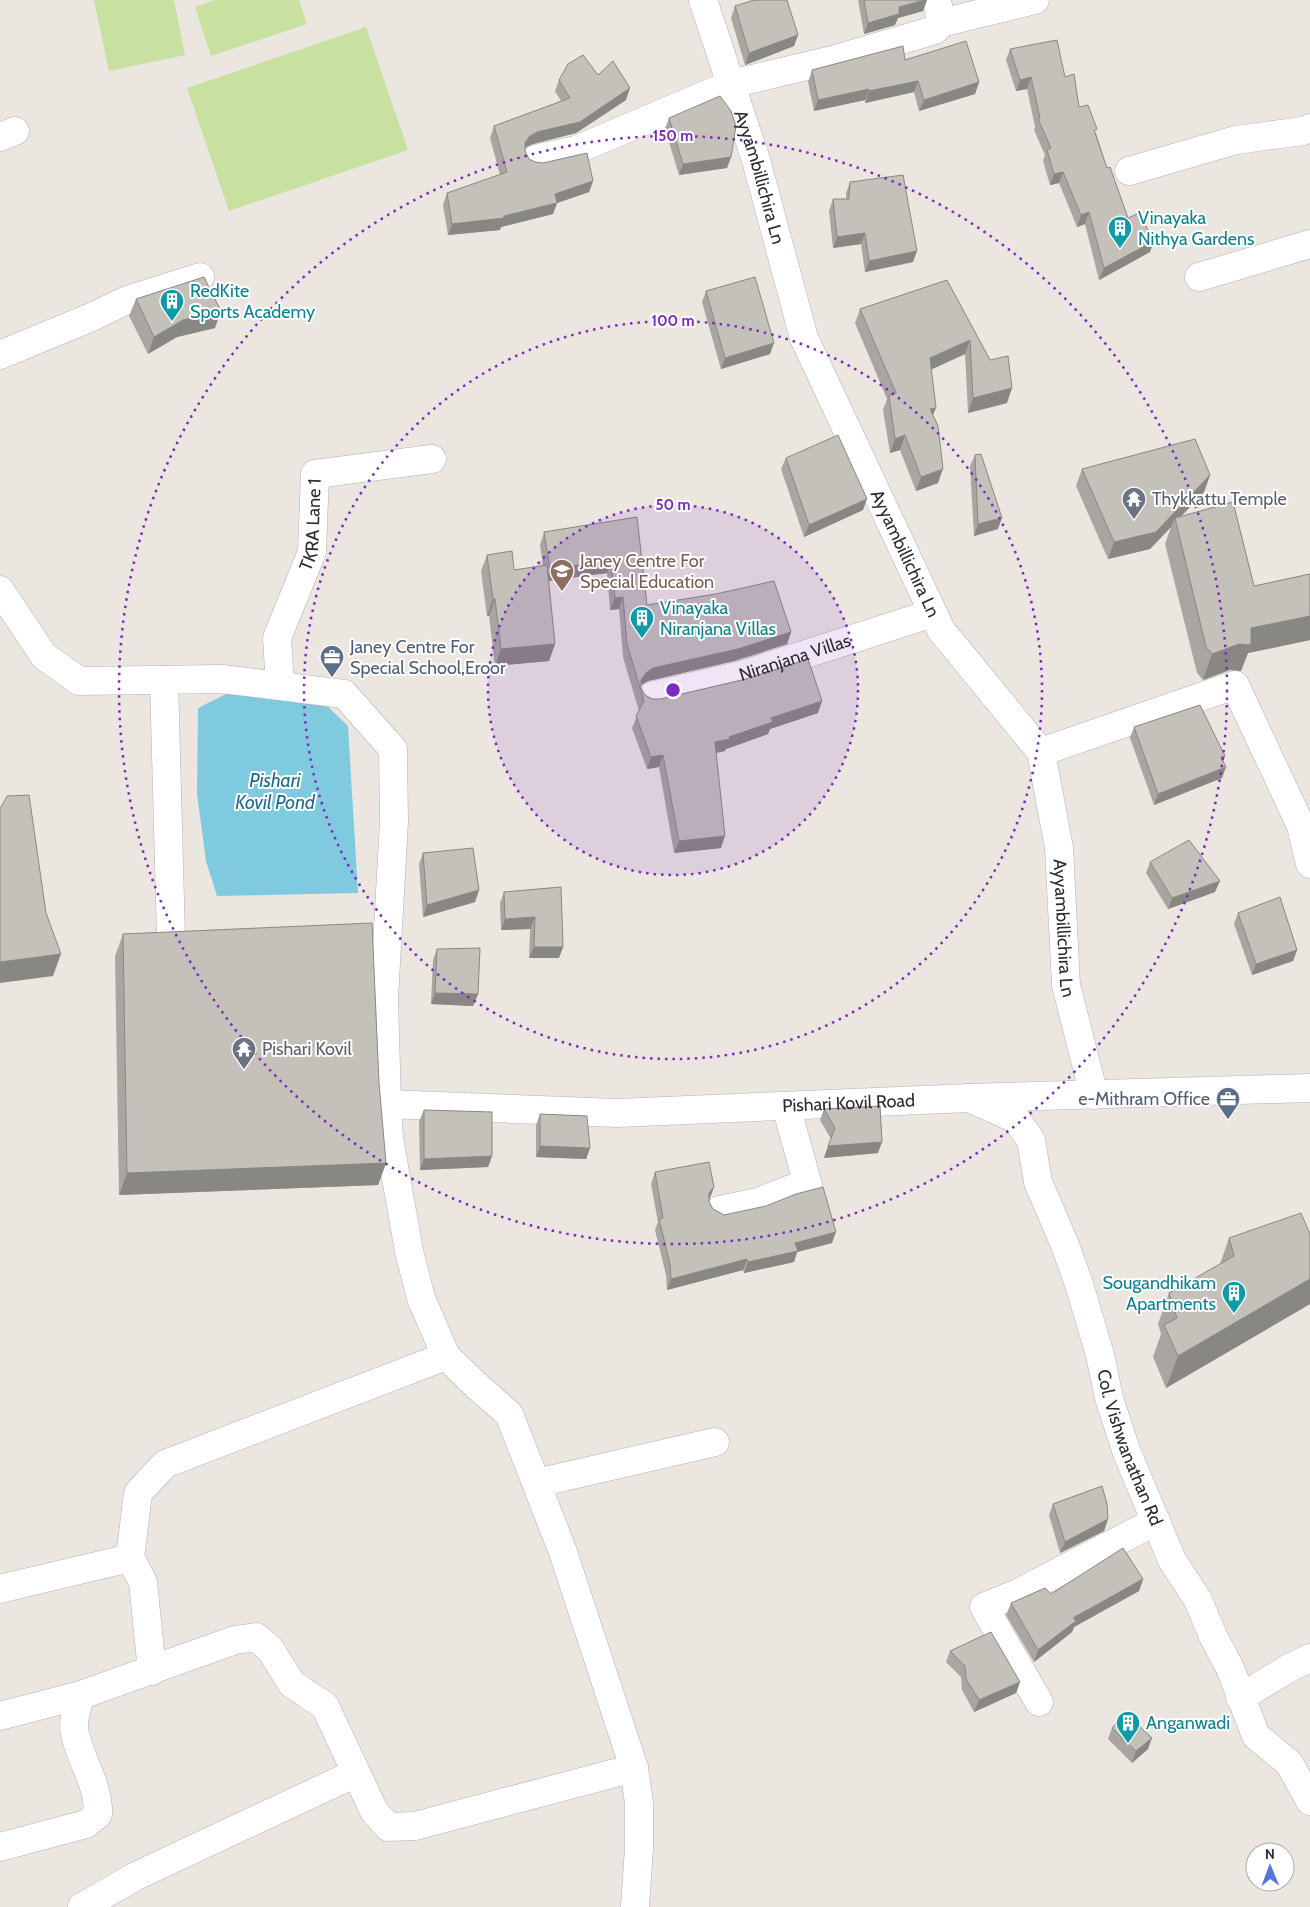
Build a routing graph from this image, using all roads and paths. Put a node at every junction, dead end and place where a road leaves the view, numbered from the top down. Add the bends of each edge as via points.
1 (704, 0) edge
2 (1035, 0) edge
3 (939, 11) edge
4 (731, 84) junction
5 (1310, 128) edge
6 (536, 159) dead end
7 (1129, 171) dead end
8 (1310, 244) edge
9 (200, 277) edge
10 (1199, 277) dead end
11 (0, 355) edge
12 (432, 459) dead end
13 (0, 590) edge
14 (933, 612) junction
15 (164, 680) junction
16 (280, 686) junction
17 (652, 696) dead end
18 (1041, 752) junction
19 (1310, 864) edge
20 (171, 937) edge
21 (1310, 1088) edge
22 (1094, 1094) junction
23 (969, 1098) junction
24 (387, 1104) junction
25 (786, 1106) junction
26 (720, 1210) edge
27 (446, 1356) junction
28 (715, 1442) dead end
29 (537, 1483) junction
30 (1156, 1521) junction
31 (130, 1558) junction
32 (0, 1589) edge
33 (1310, 1658) edge
34 (152, 1671) junction
35 (81, 1696) junction
36 (1240, 1698) junction
37 (1039, 1702) dead end
38 (0, 1716) edge
39 (634, 1768) junction
40 (356, 1773) junction
41 (1310, 1800) edge
42 (0, 1847) edge
43 (82, 1907) edge
44 (635, 1907) edge

1 - 4 street, Ayyambillichira Ln
2 - 3 street
3 - 4 street via 935,30 925,34
4 - 6 street via 576,150
4 - 14 street, Ayyambillichira Ln via 756,160 804,338
5 - 7 street via 1236,140
8 - 10 street
9 - 11 street via 127,300
12 - 16 street, TKRA Lane 1 via 315,474 312,552 277,638
13 - 15 street via 44,656 79,681
14 - 17 street, Niranjana Villas via 738,676
14 - 18 street, Ayyambillichira Ln via 941,630
15 - 16 street via 222,679
15 - 20 street
16 - 24 street via 344,694 393,750 394,822 384,998
18 - 19 street via 1235,684 1301,826
18 - 22 street, Ayyambillichira Ln via 1060,848 1066,986
21 - 22 street, Pishari Kovil Road
22 - 23 street, Pishari Kovil Road
23 - 25 street, Pishari Kovil Road
23 - 30 street, Col. Vishwanathan Rd via 1016,1119 1030,1140 1038,1182 1079,1284 1124,1444
24 - 25 street, Pishari Kovil Road via 617,1113
24 - 27 street via 409,1251 421,1298
25 - 26 street via 808,1185 758,1202
27 - 29 street via 509,1414
27 - 31 street via 165,1464 138,1493
28 - 29 street
29 - 39 street
30 - 36 street, Col. Vishwanathan Rd via 1172,1560 1198,1600 1230,1668
30 - 37 street via 1018,1593 984,1607
31 - 32 street
31 - 34 street via 143,1582
33 - 36 street
34 - 35 street
34 - 40 street via 235,1640 256,1637 270,1649 292,1684 325,1706
35 - 38 street
35 - 42 street via 74,1717 74,1734 99,1799 98,1814 86,1824
36 - 41 street, Col. Vishwanathan Rd via 1256,1736 1289,1763
39 - 40 street via 415,1826 388,1827 374,1811
39 - 44 street via 639,1803
40 - 43 street via 136,1876

